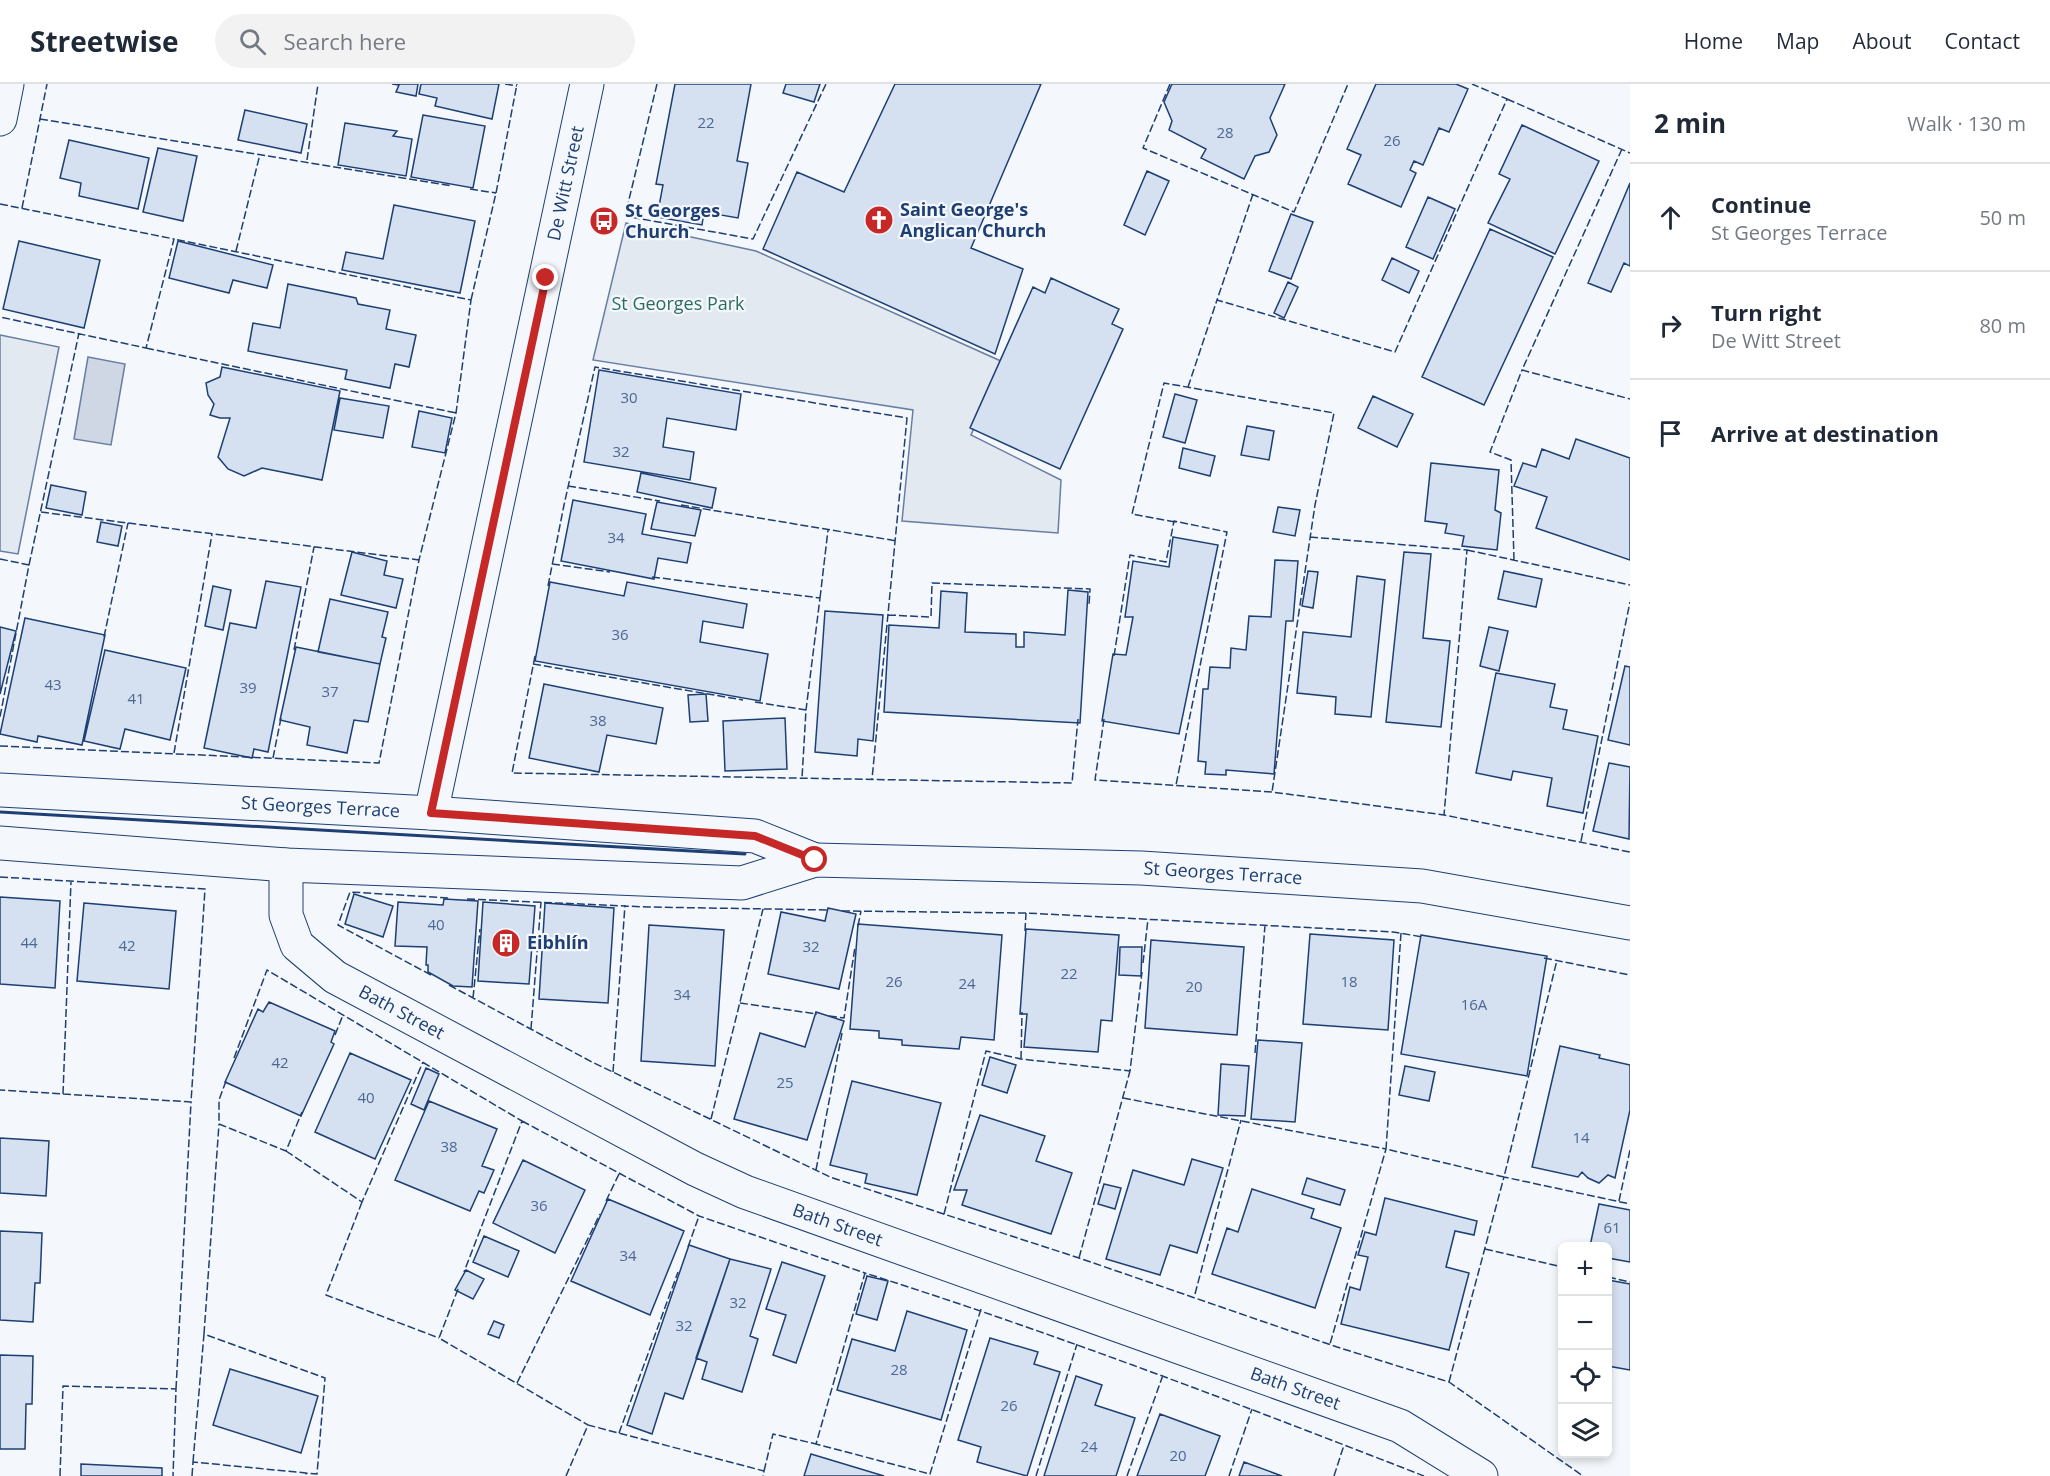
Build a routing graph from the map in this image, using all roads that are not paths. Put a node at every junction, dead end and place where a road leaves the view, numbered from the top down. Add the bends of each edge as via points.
1 (7, 84) edge
2 (587, 84) edge
3 (0, 119) edge
4 (0, 790) edge
5 (431, 813) junction
6 (0, 843) edge
7 (815, 860) junction
8 (286, 865) junction
9 (1630, 923) edge
10 (1481, 1476) edge

1 - 3 street
2 - 5 street, De Witt Street
4 - 5 street, St Georges Terrace
5 - 7 street, St Georges Terrace via 755,836
6 - 8 street, St Georges Terrace
7 - 8 street, St Georges Terrace via 742,883
7 - 9 street, St Georges Terrace via 1141,868 1422,886
8 - 10 street, Bath Street via 286,915 297,945 335,977 695,1169 745,1192 1400,1426

